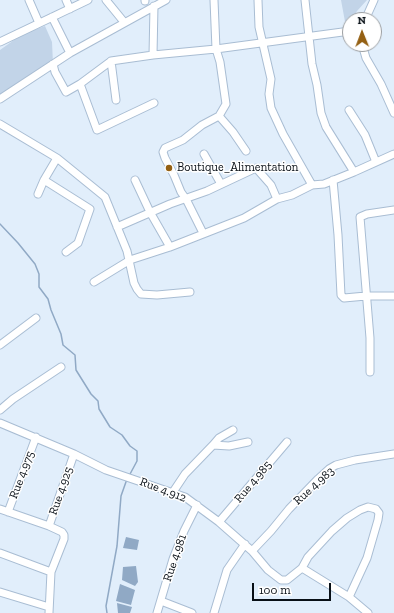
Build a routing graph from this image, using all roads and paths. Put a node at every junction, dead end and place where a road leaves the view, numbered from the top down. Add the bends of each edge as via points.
1 (29, 0) edge
2 (66, 0) edge
3 (88, 0) edge
4 (106, 0) edge
5 (166, 0) edge
6 (214, 0) edge
7 (258, 0) edge
8 (305, 0) edge
9 (374, 0) edge
10 (154, 6) junction
11 (70, 9) junction
12 (369, 12) edge
13 (52, 17) junction
14 (124, 22) junction
15 (39, 24) junction
16 (342, 32) edge
17 (310, 36) junction
18 (0, 42) edge
19 (263, 43) junction
20 (216, 49) junction
21 (364, 52) edge
22 (70, 53) junction
23 (153, 55) junction
24 (111, 62) junction
25 (53, 64) junction
26 (80, 84) junction
27 (0, 99) edge
28 (116, 100) dead end
29 (154, 103) dead end
30 (349, 110) dead end
31 (394, 113) edge
32 (219, 116) junction
33 (0, 124) edge
34 (246, 151) dead end
35 (204, 154) dead end
36 (394, 154) edge
37 (57, 158) junction
38 (376, 162) junction
39 (354, 172) junction
40 (44, 180) junction
41 (135, 180) dead end
42 (333, 180) junction
43 (221, 184) junction
44 (312, 185) junction
45 (38, 194) dead end
46 (186, 199) junction
47 (278, 199) junction
48 (394, 210) edge
49 (150, 212) junction
50 (117, 227) junction
51 (203, 233) junction
52 (170, 247) junction
53 (66, 252) dead end
54 (130, 260) junction
55 (94, 282) dead end
56 (190, 292) dead end
57 (366, 296) junction
58 (394, 296) edge
59 (36, 318) dead end
60 (0, 345) edge
61 (61, 367) dead end
62 (370, 372) dead end
63 (0, 410) edge
64 (0, 423) edge
65 (233, 430) dead end
66 (36, 437) junction
67 (248, 442) dead end
68 (286, 442) dead end
69 (214, 445) junction
70 (74, 454) junction
71 (394, 454) edge
72 (173, 492) junction
73 (198, 505) junction
74 (0, 509) edge
75 (8, 512) junction
76 (219, 522) junction
77 (49, 526) junction
78 (245, 544) junction
79 (252, 551) junction
80 (0, 553) edge
81 (302, 568) junction
82 (51, 572) junction
83 (0, 592) edge
84 (349, 597) junction
85 (160, 601) junction
86 (49, 610) edge
87 (157, 613) edge
88 (192, 613) edge
89 (214, 613) edge
90 (368, 613) edge

1 - 15 street
2 - 11 street
3 - 11 street
4 - 14 street
5 - 10 street
6 - 20 street
7 - 19 street via 259,27
8 - 17 street
9 - 12 street
10 - 14 street
10 - 23 street
11 - 13 street
13 - 15 street
13 - 22 street
14 - 22 street
15 - 18 street
16 - 17 street
17 - 19 street
17 - 39 street via 312,64 318,85 322,118
19 - 20 street
19 - 44 street via 271,79 271,108
20 - 23 street
20 - 32 street via 226,104
21 - 31 street
22 - 25 street
23 - 24 street
24 - 26 street
24 - 28 street
25 - 26 street via 66,92
25 - 27 street
26 - 29 street via 97,130
30 - 38 street via 365,134
32 - 34 street
32 - 46 street via 202,125 184,140 164,150 165,158
33 - 37 street
35 - 43 street
36 - 38 street
37 - 40 street
37 - 50 street via 105,197
38 - 39 street
39 - 42 street
40 - 45 street
40 - 53 street via 90,209 78,243
41 - 49 street
42 - 44 street
42 - 57 street via 341,295 344,298
43 - 46 street
43 - 47 street via 256,168 271,185
44 - 47 street
46 - 49 street
46 - 51 street
47 - 51 street via 244,218
48 - 57 street via 360,217
49 - 50 street
49 - 52 street
50 - 54 street
51 - 52 street
52 - 54 street
54 - 55 street
54 - 56 street via 134,283 141,294
57 - 58 street
57 - 62 street
59 - 60 street
61 - 63 street
64 - 66 street, Rue 4.912
65 - 69 street via 219,438
66 - 70 street, Rue 4.912
66 - 75 street, Rue 4.975
67 - 69 street via 229,446
68 - 76 street, Rue 4.985
69 - 72 street via 185,474
70 - 72 street, Rue 4.912 via 106,470
70 - 77 street, Rue 4.925
71 - 79 street, Rue 4.983 via 355,460 329,469
72 - 73 street, Rue 4.912
73 - 76 street, Rue 4.912
73 - 85 street, Rue 4.981 via 184,531
74 - 75 street
75 - 77 street
76 - 78 street, Rue 4.912
77 - 82 street, Rue 4.925 via 64,535
78 - 79 street, Rue 4.912
78 - 89 street via 227,570
79 - 81 street, Rue 4.912 via 268,570 281,580 288,580
80 - 82 street
81 - 84 street
81 - 84 street, Rue 4.912 via 308,557 347,518 368,507 376,508 379,513 378,520 366,558
82 - 86 street, Rue 4.925
83 - 86 street
84 - 90 street
85 - 87 street, Rue 4.981
85 - 88 street

